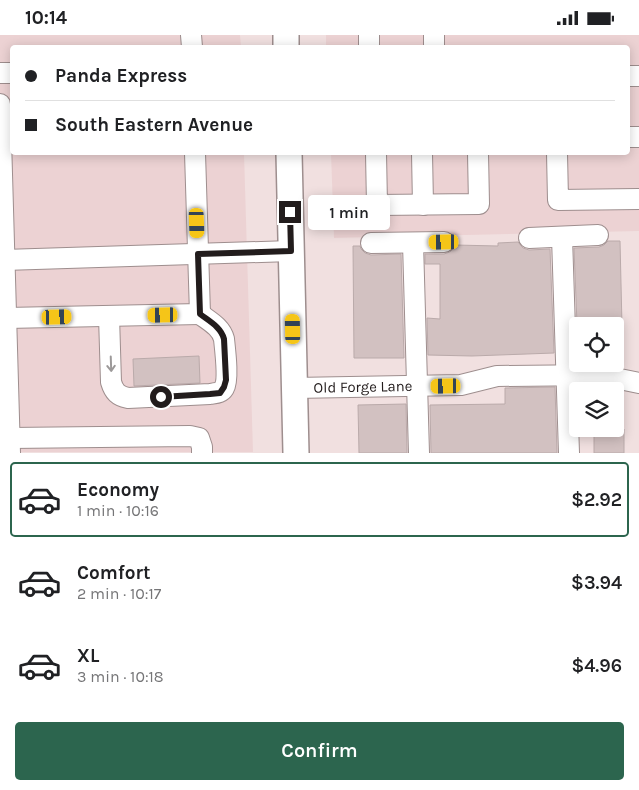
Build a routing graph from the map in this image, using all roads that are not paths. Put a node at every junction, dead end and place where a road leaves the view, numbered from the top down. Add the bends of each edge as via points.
1 (0, 104) edge
2 (195, 155) edge
3 (289, 155) edge
4 (376, 155) edge
5 (422, 155) edge
6 (478, 155) edge
7 (557, 155) edge
8 (639, 199) edge
9 (423, 205) junction
10 (598, 235) dead end
11 (562, 237) junction
12 (529, 238) dead end
13 (444, 242) dead end
14 (371, 243) dead end
15 (413, 243) junction
16 (291, 251) junction
17 (198, 254) junction
18 (4, 260) junction
19 (200, 314) junction
20 (109, 316) junction
21 (6, 318) junction
22 (566, 375) junction
23 (639, 383) edge
24 (417, 386) junction
25 (294, 388) junction
26 (10, 445) edge
27 (202, 453) edge
28 (296, 453) edge
29 (419, 453) edge
30 (569, 453) edge

1 - 18 street
2 - 17 street
3 - 16 main road
4 - 9 street via 377,205
5 - 9 street
6 - 9 street via 479,204
7 - 8 street via 558,200
10 - 11 street
11 - 12 street
11 - 22 street
13 - 15 street
14 - 15 street
15 - 24 street
16 - 17 street
16 - 25 main road
17 - 18 street
17 - 19 street
18 - 21 street
19 - 20 street
20 -> 19 street via 111,382 114,391 128,398 220,393 226,380 224,339 217,327
20 - 21 street
21 - 26 street
22 - 23 street, Old Forge Lane via 600,375
22 - 24 street, Old Forge Lane via 497,376 461,385
22 - 30 street
24 - 25 street, Old Forge Lane
24 - 29 street
25 - 28 main road
26 - 27 street via 190,436 199,438

